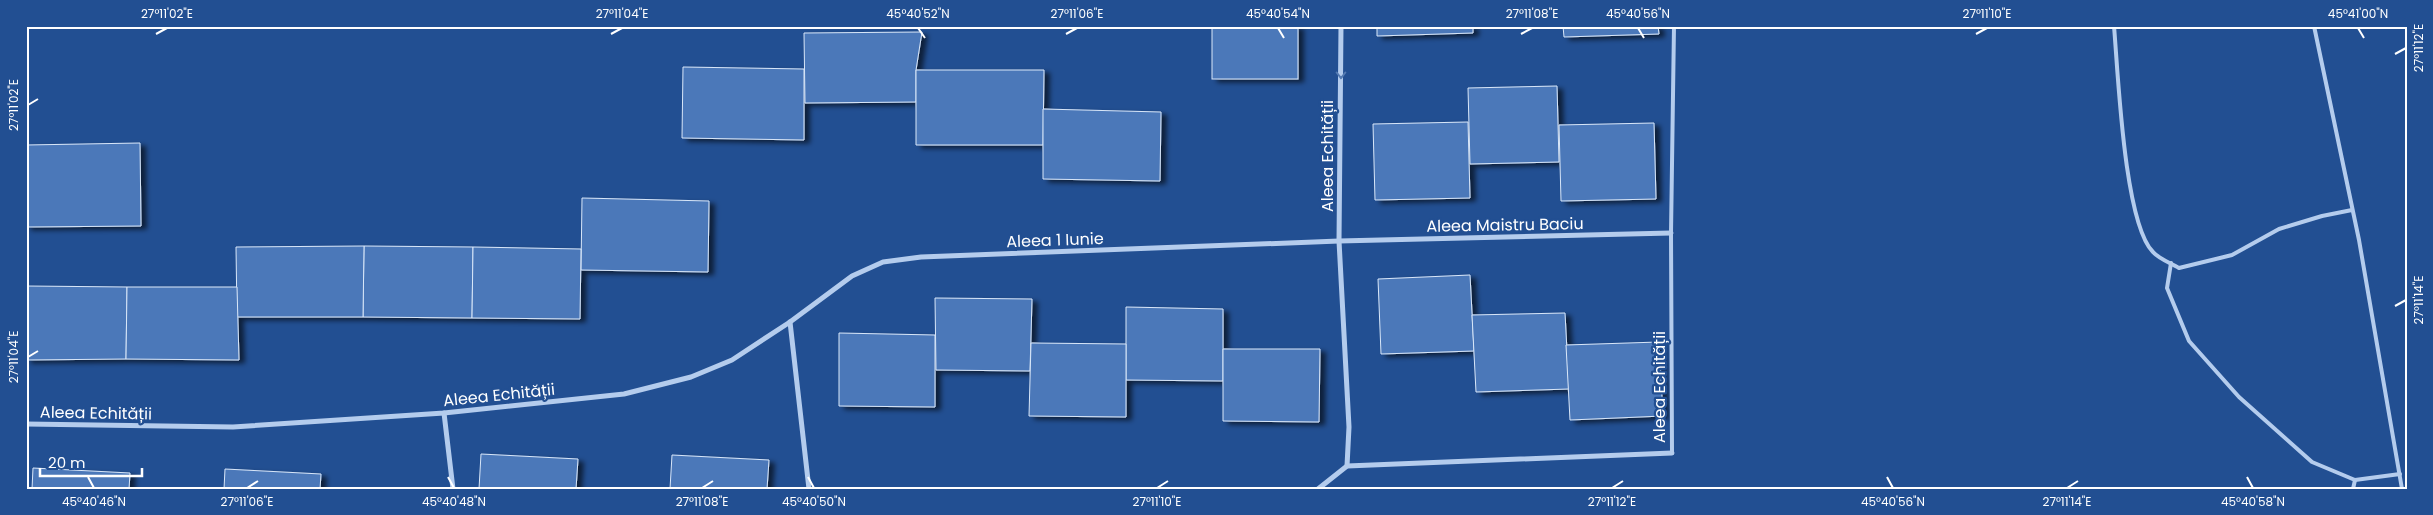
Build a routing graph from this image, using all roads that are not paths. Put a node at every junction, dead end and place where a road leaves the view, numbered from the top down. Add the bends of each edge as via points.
1 (1341, 26) edge
2 (1674, 26) edge
3 (2114, 26) edge
4 (2314, 26) edge
5 (2352, 210) junction
6 (1671, 233) junction
7 (1339, 241) junction
8 (2171, 263) junction
9 (790, 322) junction
10 (444, 413) junction
11 (26, 424) edge
12 (1672, 453) joint
13 (1347, 466) junction
14 (2400, 474) junction
15 (2355, 480) junction
16 (453, 489) edge
17 (809, 489) edge
18 (1318, 489) edge
19 (2353, 489) edge
20 (2402, 489) edge

1 -> 7 street, Aleea Echității
2 - 6 lane, Aleea Echității
3 - 8 lane via 2124,145 2138,225 2152,252
4 - 5 lane
5 - 8 lane via 2279,229 2232,255 2179,268
5 - 14 lane
6 - 7 street, Aleea Maistru Baciu
6 - 12 lane, Aleea Echității
7 - 9 street, Aleea 1 Iunie via 931,257 883,262 852,276
7 - 13 street, Aleea Echității via 1349,427
8 - 15 lane via 2167,288 2189,341 2239,398 2312,462
9 - 10 street, Aleea Echității via 732,360 691,377 624,394
9 - 17 street
10 - 11 street, Aleea Echității via 233,427
10 - 16 street
12 - 13 street, Aleea Echității
13 - 18 street
14 - 15 lane
14 - 20 lane
15 - 19 lane

